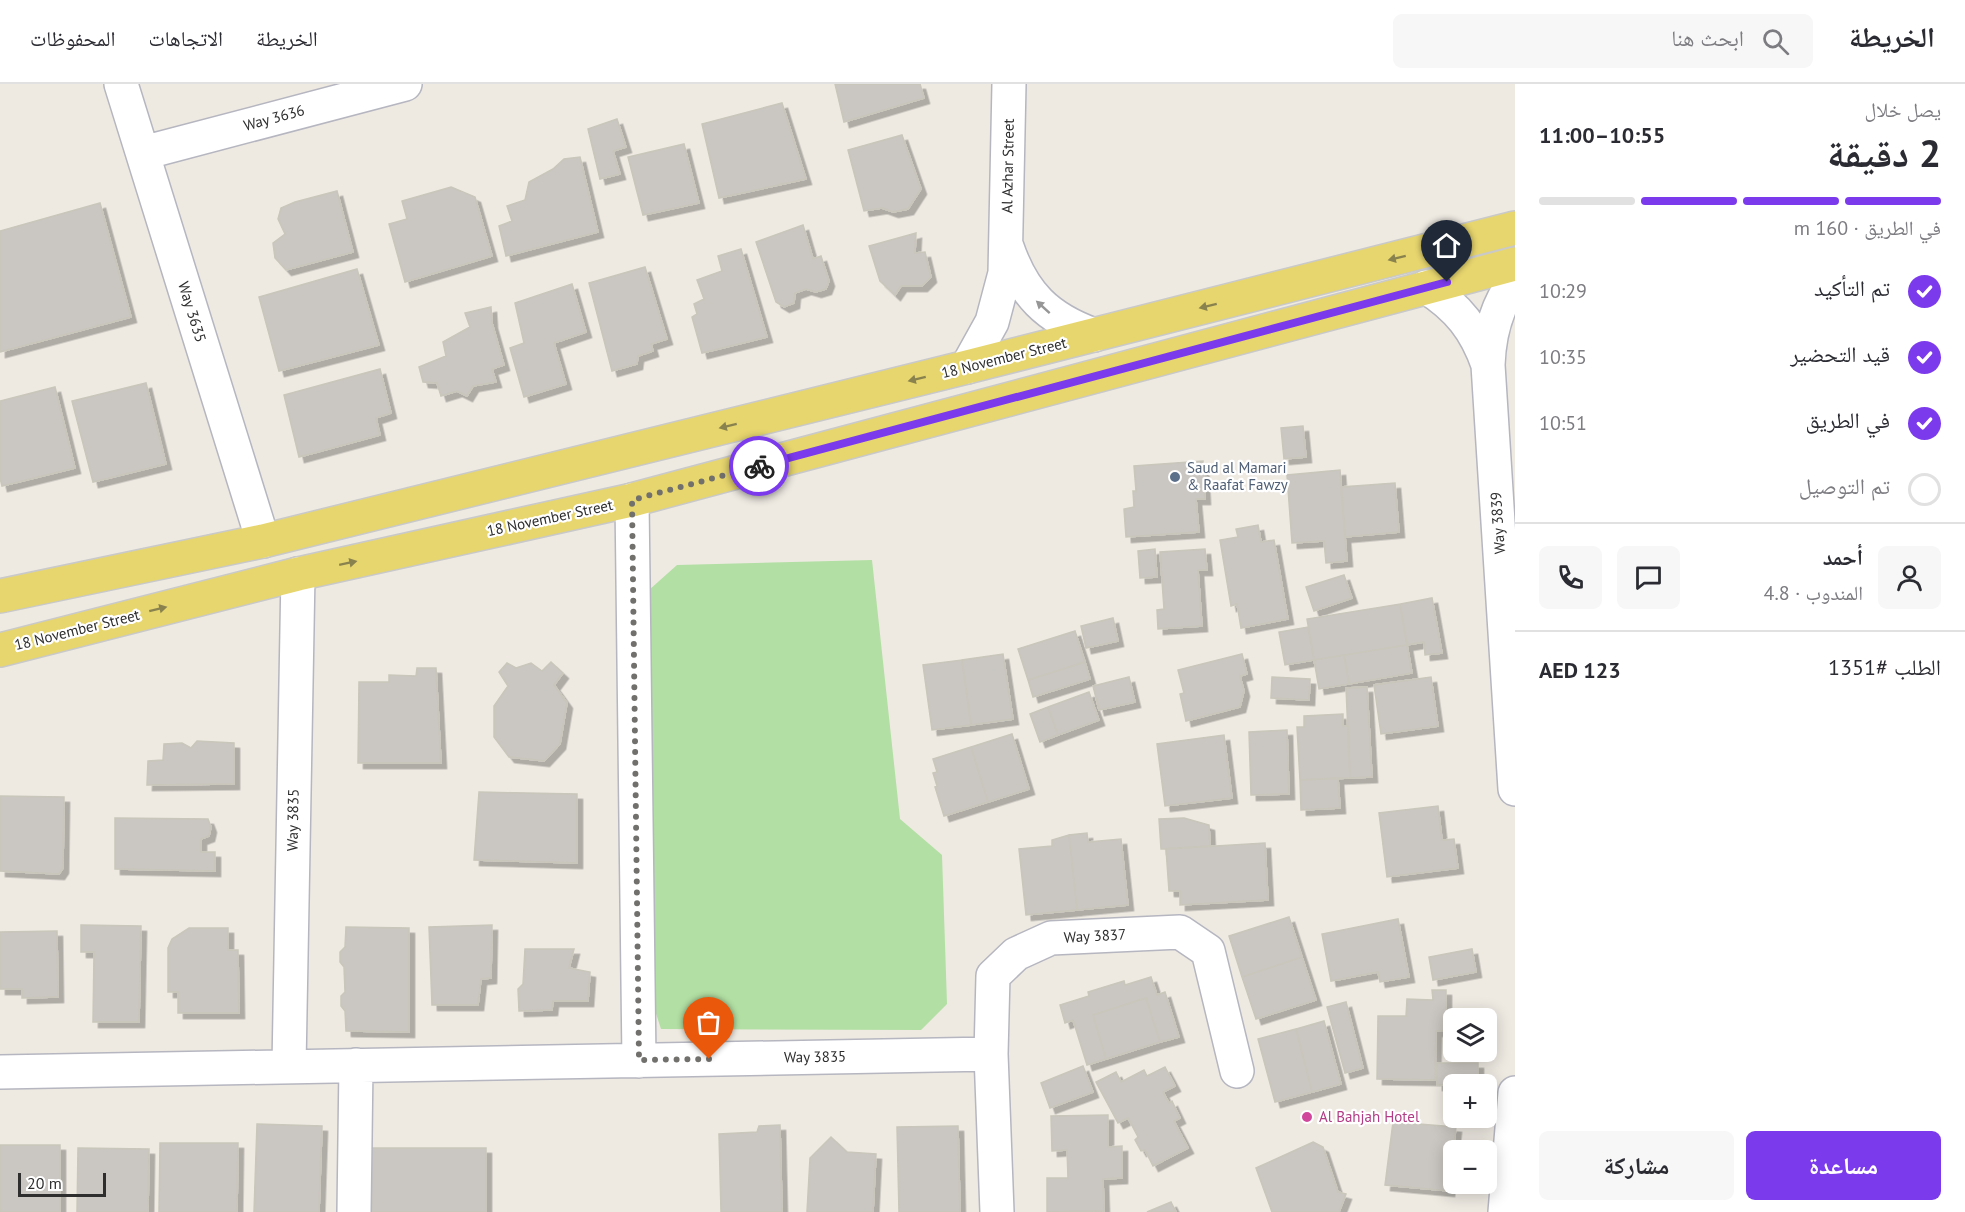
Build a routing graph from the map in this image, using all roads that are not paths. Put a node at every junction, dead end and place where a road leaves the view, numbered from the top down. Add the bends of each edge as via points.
1 (122, 84) edge
2 (405, 84) edge
3 (1010, 84) edge
4 (356, 90) edge
5 (143, 153) junction
6 (1515, 228) edge
7 (1007, 248) junction
8 (1515, 264) edge
9 (1515, 281) edge
10 (1426, 287) junction
11 (1094, 335) junction
12 (1488, 366) junction
13 (967, 367) junction
14 (632, 500) junction
15 (262, 541) junction
16 (298, 574) junction
17 (0, 596) edge
18 (0, 650) edge
19 (1510, 650) edge
20 (1515, 789) edge
21 (991, 1054) junction
22 (639, 1060) junction
23 (356, 1065) junction
24 (289, 1066) junction
25 (1237, 1071) dead end
26 (0, 1072) edge
27 (1515, 1093) edge
28 (1511, 1180) edge
29 (354, 1212) edge
30 (997, 1212) edge
31 (1505, 1212) edge

1 - 5 street, Way 3635
2 - 4 street, Way 3636
3 - 7 street, Al Azhar Street
4 - 5 street, Way 3636
5 - 15 street, Way 3635
6 -> 11 main road, 18 November Street
11 -> 7 street, Al Azhar Street via 1073,328 1038,303 1024,287
7 - 13 street, Al Azhar Street via 1005,273 992,322
8 - 10 main road, 18 November Street
9 - 12 street, Way 3839 via 1499,307
10 - 12 street, Way 3839 via 1444,298 1472,328
10 - 14 main road, 18 November Street
11 - 13 main road, 18 November Street
12 - 19 street, Way 3839
13 -> 15 main road, 18 November Street
16 -> 14 main road, 18 November Street
14 - 22 street
15 - 17 main road, 18 November Street
18 -> 16 main road, 18 November Street
16 - 24 street, Way 3835
19 - 20 street, Way 3839
21 - 22 street, Way 3835
21 - 25 street, Way 3837 via 993,976 1016,954 1051,938 1180,932 1208,951
21 - 30 street, Way 3837
22 - 23 street, Way 3835
23 - 24 street, Way 3835
23 - 29 street
24 - 26 street, Way 3835
27 - 28 street
28 - 31 street

